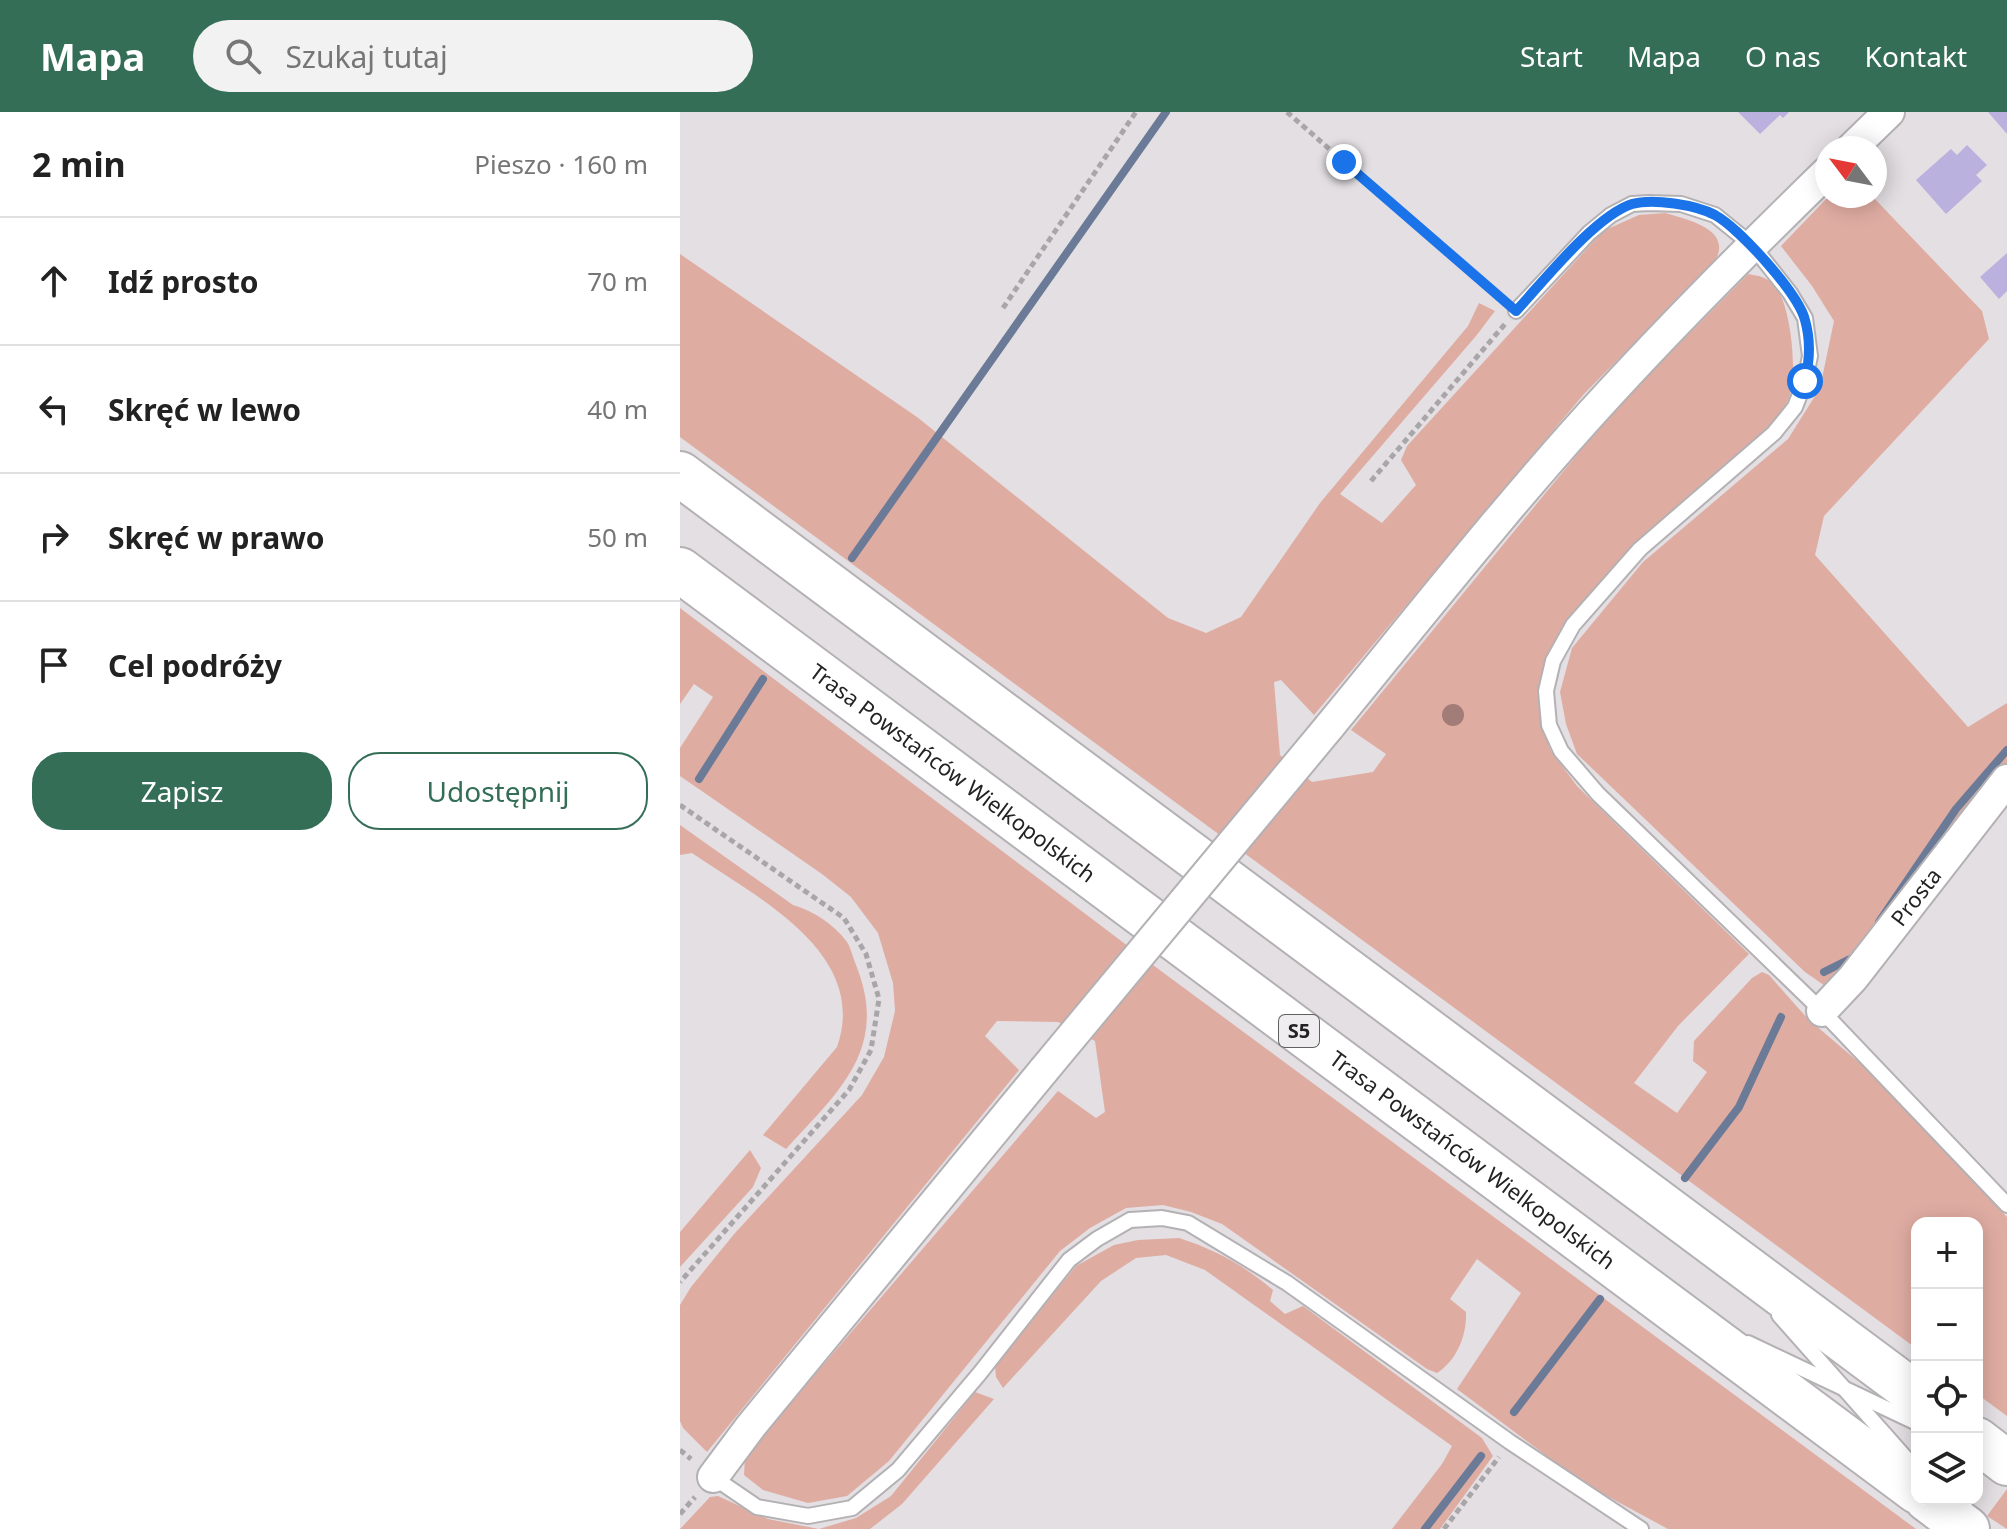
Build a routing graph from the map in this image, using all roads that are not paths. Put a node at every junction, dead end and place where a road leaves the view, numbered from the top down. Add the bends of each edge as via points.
1 (1889, 112) edge
2 (1864, 136) edge
3 (1815, 184) edge
4 (1752, 245) junction
5 (1516, 311) road end
6 (680, 474) edge
7 (680, 570) edge
8 (2007, 780) edge
9 (1822, 1011) junction
10 (2007, 1205) edge
11 (1714, 1242) junction
12 (1668, 1305) junction
13 (1844, 1388) junction
14 (1911, 1390) edge
15 (1911, 1420) edge
16 (1983, 1445) edge
17 (1983, 1454) edge
18 (1911, 1463) edge
19 (2007, 1464) edge
20 (1911, 1487) edge
21 (703, 1488) joint
22 (1935, 1505) edge
23 (1948, 1505) edge
24 (1641, 1529) edge
25 (1968, 1529) edge

1 - 2 street
3 - 4 street
4 - 5 lane via 1715,215 1681,204 1632,204 1589,233
4 - 9 lane via 1805,318 1810,356 1795,407 1774,433 1640,549 1573,625 1553,661 1546,691 1549,725 1577,770
4 - 21 street, bridge via 1609,394 1487,534
6 - 11 highway
7 - 12 highway, Trasa Powstańców Wielkopolskich / S5
8 - 9 street, Prosta
9 - 10 lane
11 - 13 lane
11 - 14 highway
12 - 13 lane
12 - 20 highway, Trasa Powstańców Wielkopolskich / S5
13 - 15 lane
13 - 18 lane
16 - 19 highway
17 - 19 lane
21 - 24 lane via 757,1507 808,1516 852,1508 898,1470 1069,1260 1130,1220 1162,1218 1188,1223 1287,1283
22 - 25 highway
23 - 25 lane

